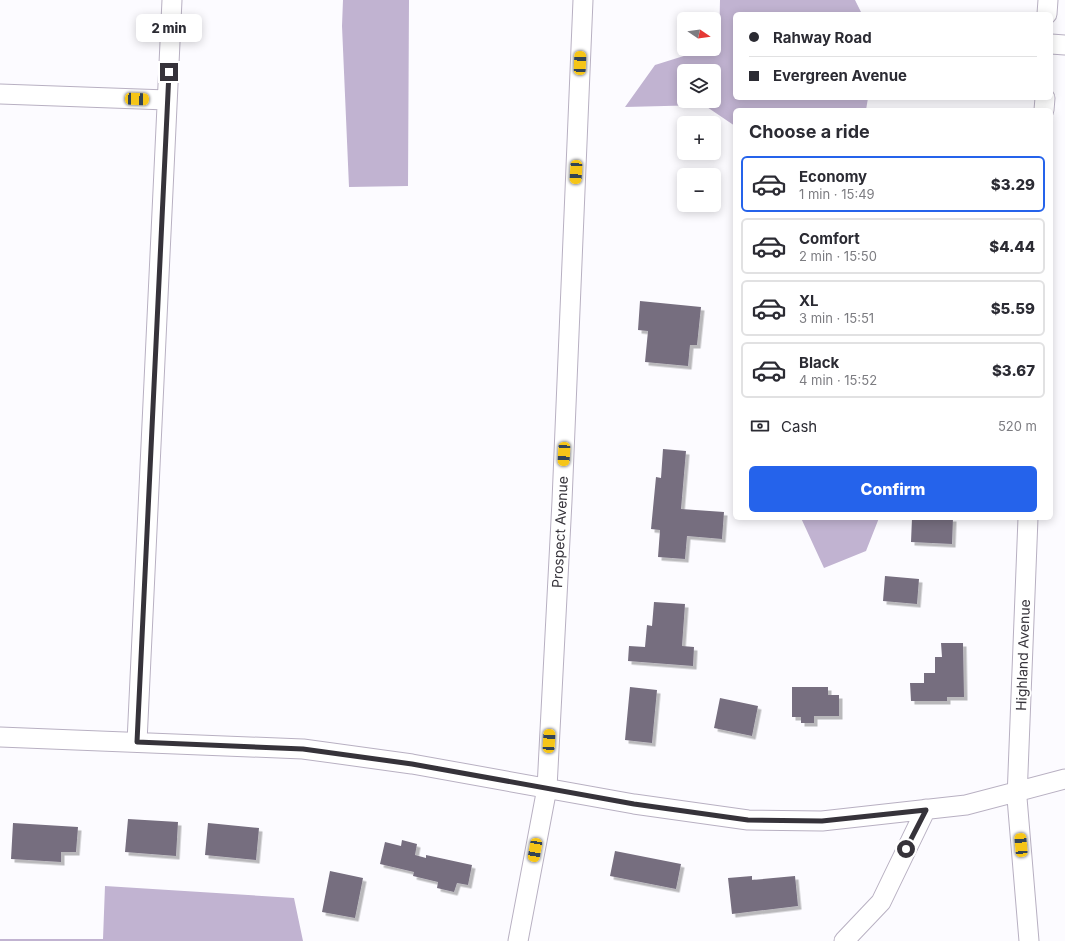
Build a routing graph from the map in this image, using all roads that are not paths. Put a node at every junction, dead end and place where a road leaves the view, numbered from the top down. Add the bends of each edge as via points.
1 (172, 0) edge
2 (583, 0) edge
3 (1048, 0) edge
4 (1047, 12) edge
5 (1053, 44) edge
6 (1065, 45) edge
7 (0, 94) edge
8 (167, 100) junction
9 (1028, 520) edge
10 (0, 737) edge
11 (137, 742) junction
12 (1065, 779) edge
13 (547, 788) junction
14 (1017, 792) junction
15 (926, 810) junction
16 (518, 941) edge
17 (844, 941) edge
18 (1029, 941) edge

1 - 8 street
2 - 13 street, Prospect Avenue
3 - 4 street
5 - 6 street
7 - 8 street
8 - 11 street
9 - 14 street, Highland Avenue
10 - 11 street
11 - 13 street via 303,749 412,764
12 - 14 street
13 - 15 street via 634,804 748,820 822,821
13 - 16 street, Prospect Avenue
14 - 15 street via 966,805
14 - 18 street, Highland Avenue
15 - 17 street via 881,902

